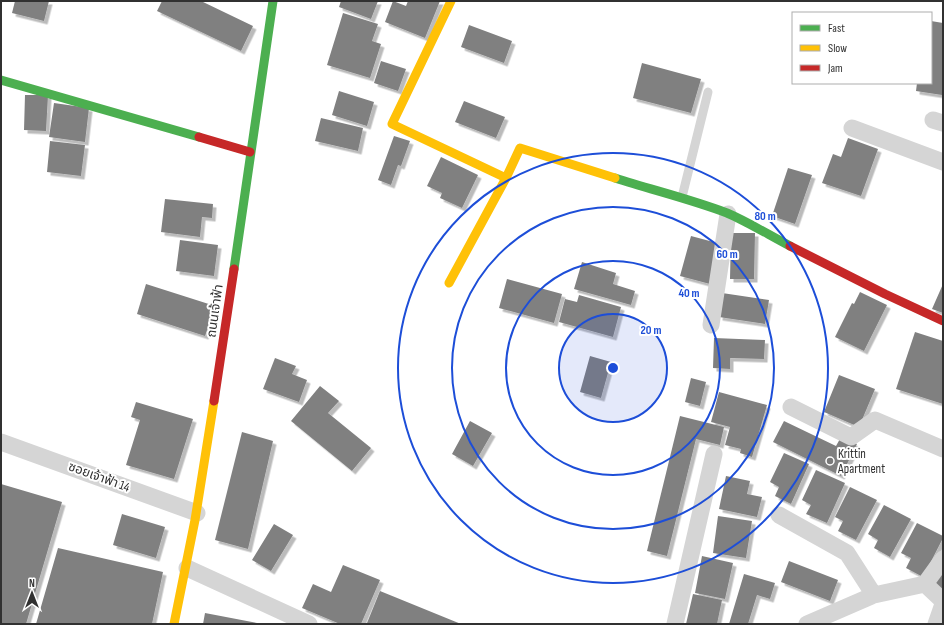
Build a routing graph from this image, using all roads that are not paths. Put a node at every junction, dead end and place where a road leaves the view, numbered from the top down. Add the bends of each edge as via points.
1 (273, 1) edge
2 (451, 1) edge
3 (1, 80) edge
4 (708, 92) dead end
5 (852, 128) dead end
6 (250, 152) junction
7 (943, 162) edge
8 (506, 178) junction
9 (682, 197) junction
10 (728, 214) junction
11 (449, 283) dead end
12 (943, 321) edge
13 (711, 325) dead end
14 (791, 407) dead end
15 (1, 442) edge
16 (943, 449) edge
17 (714, 454) dead end
18 (197, 512) junction
19 (779, 515) dead end
20 (943, 559) edge
21 (187, 568) junction
22 (925, 584) junction
23 (874, 595) junction
24 (943, 602) edge
25 (174, 624) edge
26 (309, 624) edge
27 (675, 624) edge
28 (807, 624) edge
29 (936, 624) edge

1 - 6 street, ถนนเจ้าฟ้า
2 - 8 street via 392,124
3 - 6 street
4 - 9 lane
5 - 7 street
6 - 18 street, ถนนเจ้าฟ้า
8 - 9 street via 520,148
8 - 11 street
9 - 10 street
10 - 12 street
10 - 13 street
14 - 16 street via 851,437 874,420
15 - 18 street, ซอยเจ้าฟ้า 14
17 - 27 street
18 - 21 street, ถนนเจ้าฟ้า
19 - 23 street via 847,553
20 - 22 street
21 - 25 street, ถนนเจ้าฟ้า
21 - 26 street
22 - 23 street
22 - 24 street
23 - 28 street
24 - 29 street

